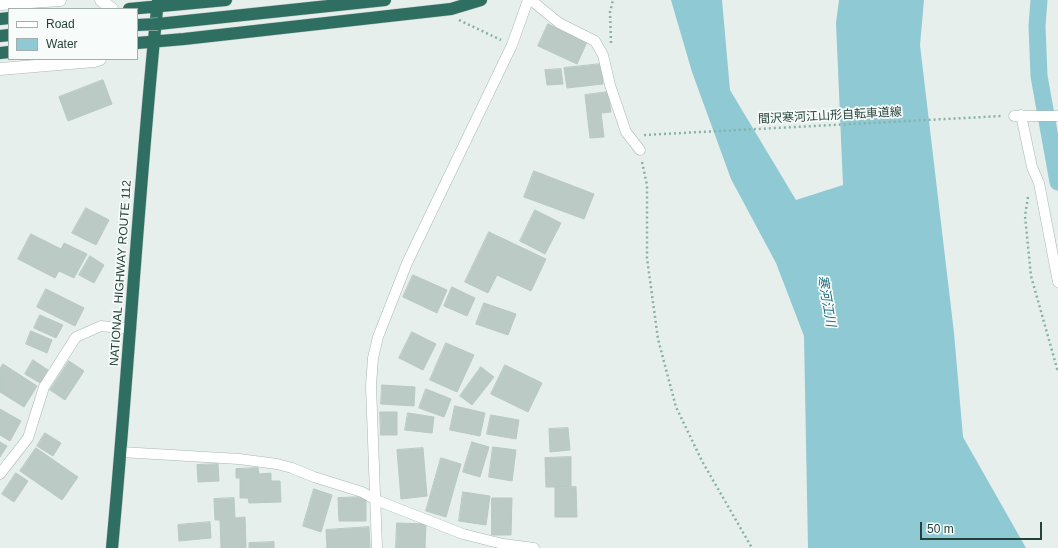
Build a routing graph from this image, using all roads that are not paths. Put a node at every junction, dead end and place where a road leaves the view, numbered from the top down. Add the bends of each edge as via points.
1 (60, 0) edge
2 (101, 0) edge
3 (226, 0) edge
4 (385, 0) edge
5 (481, 0) edge
6 (529, 0) edge
7 (0, 4) edge
8 (157, 4) edge
9 (111, 8) edge
10 (135, 8) edge
11 (138, 25) edge
12 (153, 42) junction
13 (138, 43) edge
14 (97, 60) edge
15 (0, 68) edge
16 (1058, 116) edge
17 (640, 150) road end
18 (1058, 282) edge
19 (131, 329) junction
20 (121, 452) junction
21 (0, 474) edge
22 (376, 500) junction
23 (112, 548) edge
24 (377, 548) edge
25 (534, 548) edge

1 - 7 street
2 - 9 street
3 - 8 highway
4 - 11 highway, bridge
5 - 12 highway via 451,9
6 - 17 lane via 559,23 595,41 603,55 610,86 626,132
6 - 22 lane via 512,45 407,263 378,337 372,358 371,386
8 - 10 highway
8 - 12 highway, NATIONAL HIGHWAY ROUTE 112
12 - 13 highway
12 - 19 highway, NATIONAL HIGHWAY ROUTE 112
14 - 15 street
16 - 18 lane via 1017,115 1039,183
19 - 20 highway, NATIONAL HIGHWAY ROUTE 112
19 - 21 lane via 101,326 76,337 44,387 28,438
20 - 22 lane via 239,459 277,464 362,492
20 - 23 highway, NATIONAL HIGHWAY ROUTE 112
22 - 24 lane
22 - 25 lane via 463,534 503,544

